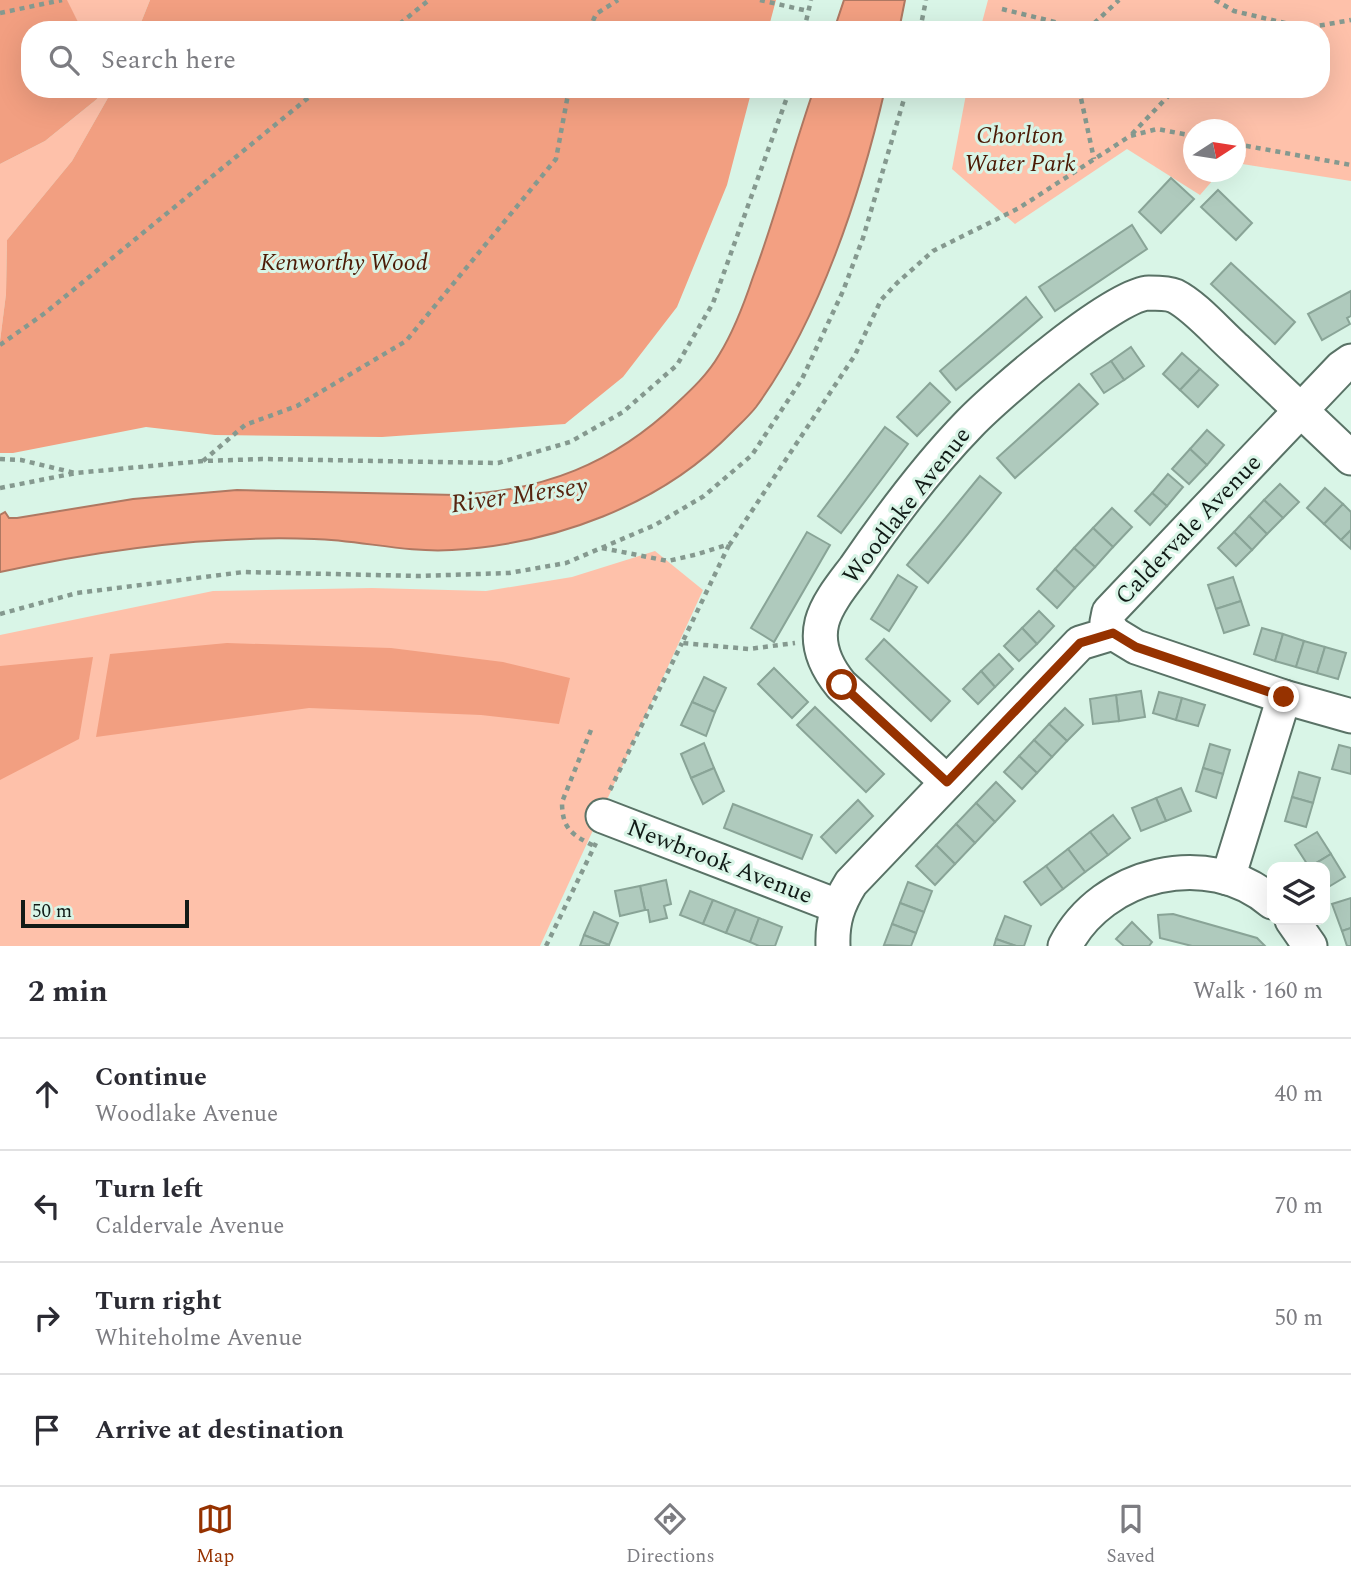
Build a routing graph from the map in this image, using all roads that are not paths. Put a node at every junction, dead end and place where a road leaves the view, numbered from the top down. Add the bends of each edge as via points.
1 (1351, 361) edge
2 (1301, 411) junction
3 (1351, 458) edge
4 (1113, 633) junction
5 (1284, 697) junction
6 (1351, 716) edge
7 (947, 782) junction
8 (599, 831) road end
9 (1228, 878) junction
10 (1267, 898) edge
11 (837, 906) junction
12 (1295, 925) edge
13 (833, 946) edge
14 (1065, 946) edge
15 (1310, 946) edge

1 - 2 street, Caldervale Avenue
2 - 3 street, Woodlake Avenue
2 - 4 street, Caldervale Avenue via 1109,611 1107,622
2 - 7 street, Woodlake Avenue via 1174,296 1146,293 1129,298 1078,332 972,421 874,539 835,596 822,621 820,639 829,671
4 - 5 street via 1136,647
4 - 7 street, Caldervale Avenue via 1080,643
5 - 6 street
5 - 9 street
7 - 11 street, Caldervale Avenue via 851,883
8 - 11 street, Newbrook Avenue
9 - 10 street
9 - 14 street via 1185,872 1143,879 1104,898 1073,929
11 - 13 street, Caldervale Avenue
12 - 15 street

